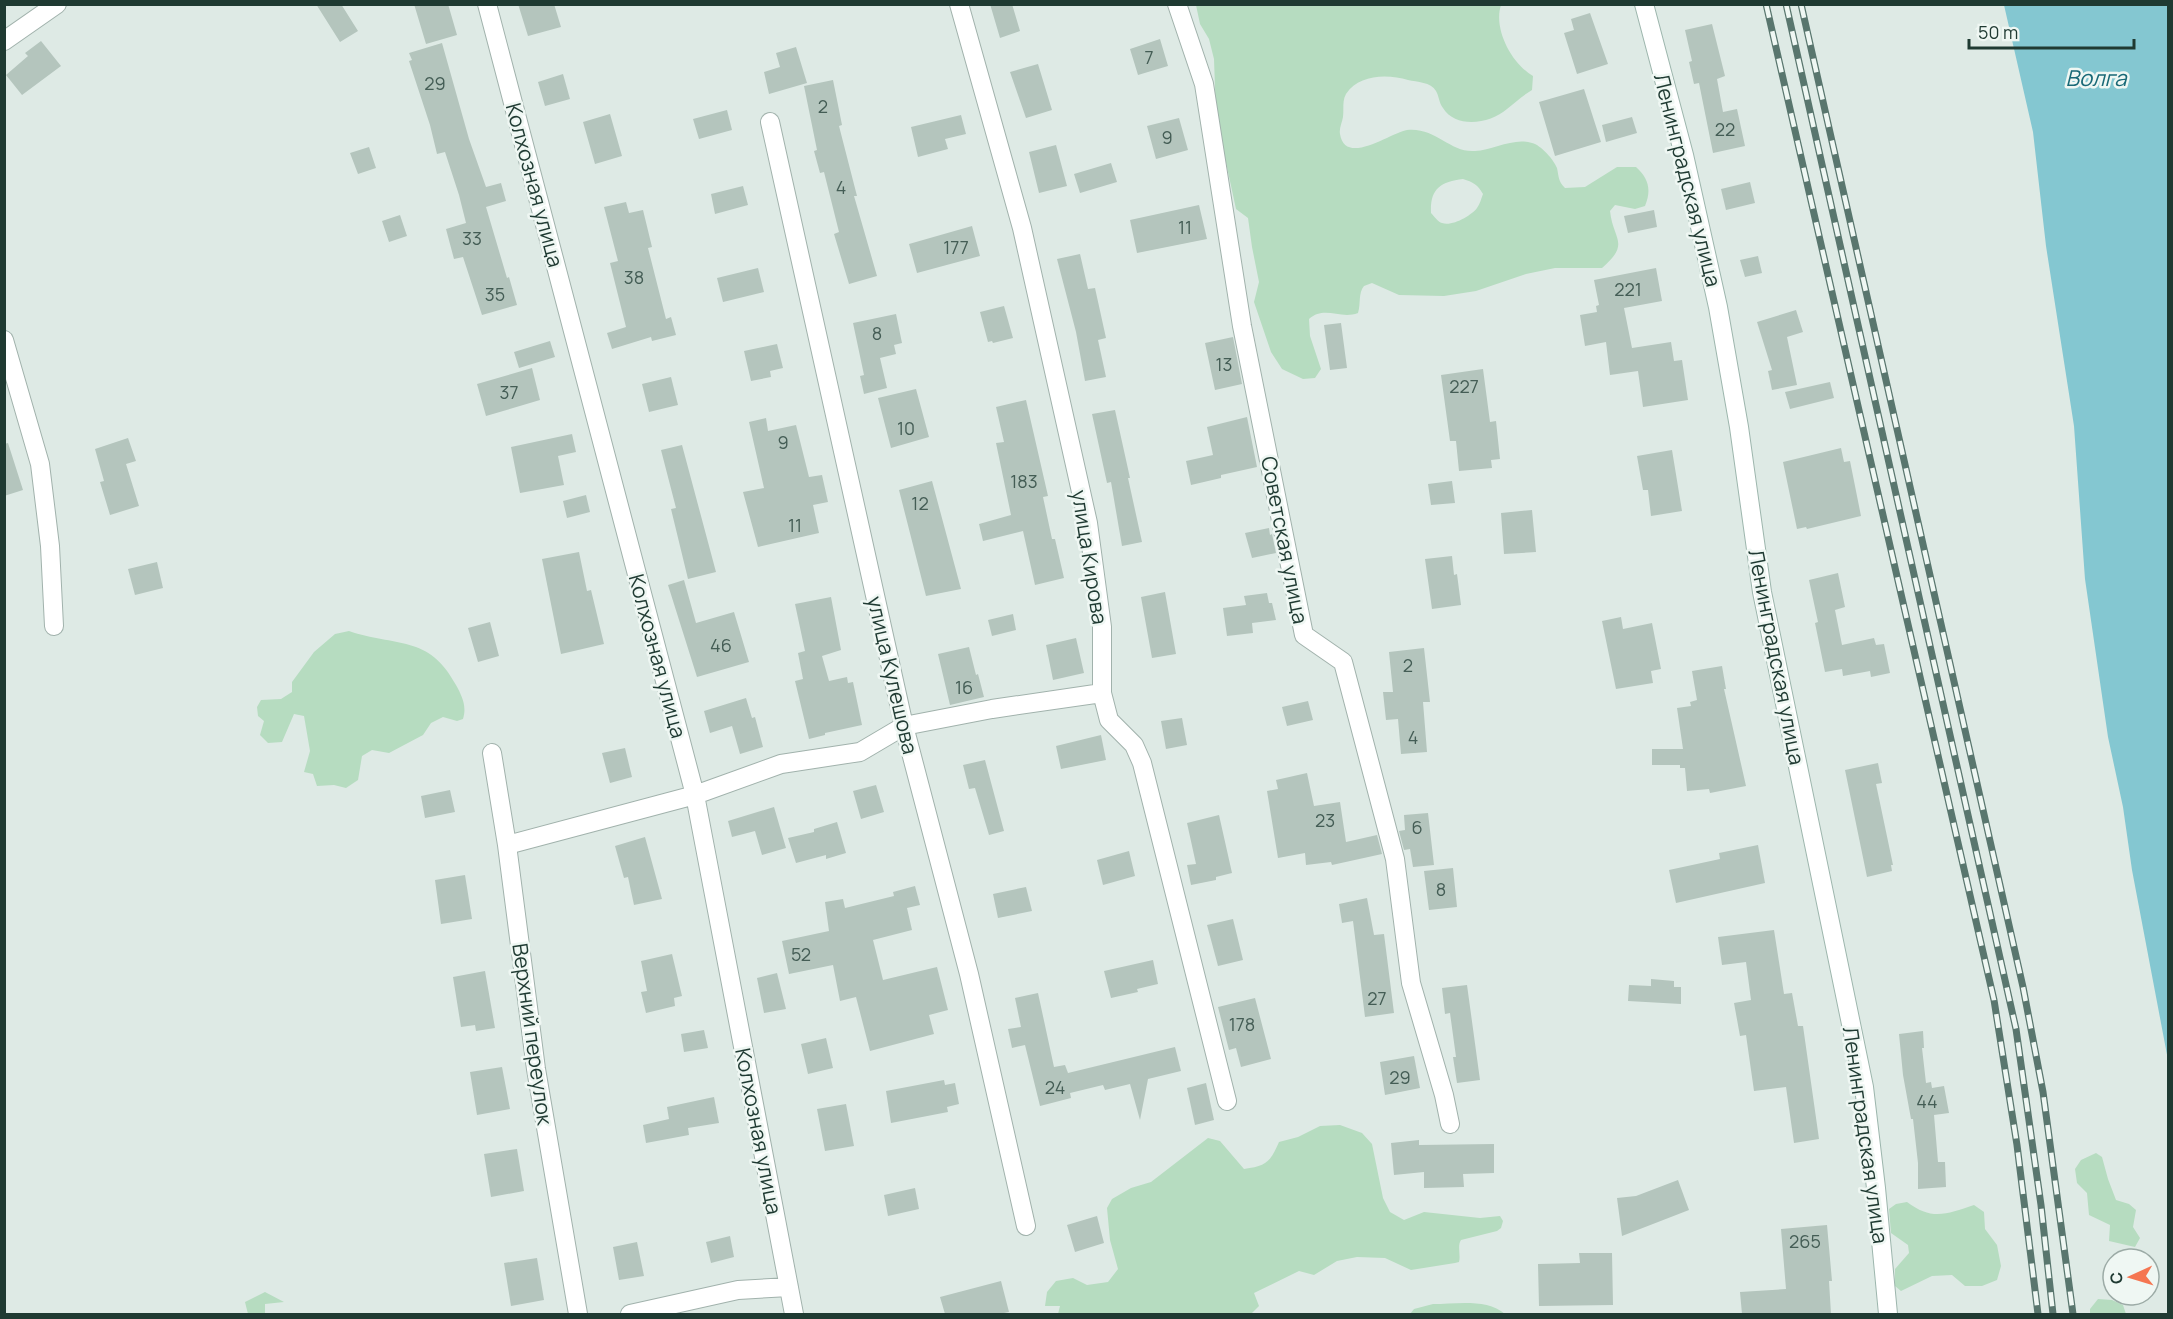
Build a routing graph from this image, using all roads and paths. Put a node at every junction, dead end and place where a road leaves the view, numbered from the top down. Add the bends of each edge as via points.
1 (57, 4) edge
2 (487, 4) edge
3 (958, 4) edge
4 (1177, 4) edge
5 (1644, 4) edge
6 (4, 41) edge
7 (770, 122) dead end
8 (4, 340) edge
9 (54, 626) dead end
10 (1102, 693) junction
11 (904, 726) junction
12 (492, 753) dead end
13 (695, 795) junction
14 (507, 845) junction
15 (1227, 1101) dead end
16 (1450, 1124) dead end
17 (1026, 1226) dead end
18 (789, 1287) junction
19 (578, 1314) edge
20 (630, 1314) edge
21 (794, 1314) edge
22 (1888, 1314) edge

1 - 6 street
2 - 13 street, Колхозная улица
3 - 10 street, улица Кирова via 1022,228 1088,523 1102,627
4 - 16 street, Советская улица via 1204,84 1242,326 1304,635 1343,662 1395,860 1411,983
5 - 22 street, Ленинградская улица via 1684,155 1718,307 1762,592 1864,1087
7 - 11 street, улица Кулешова
8 - 9 street via 40,464
10 - 11 street
10 - 15 street, улица Кирова via 1109,720 1134,745 1142,763
11 - 13 street via 860,752 781,764
11 - 17 street, улица Кулешова via 969,974
12 - 14 street, Верхний переулок
13 - 14 street
13 - 18 street, Колхозная улица
14 - 19 street, Верхний переулок via 536,1069
18 - 20 street via 738,1290
18 - 21 street, Колхозная улица

